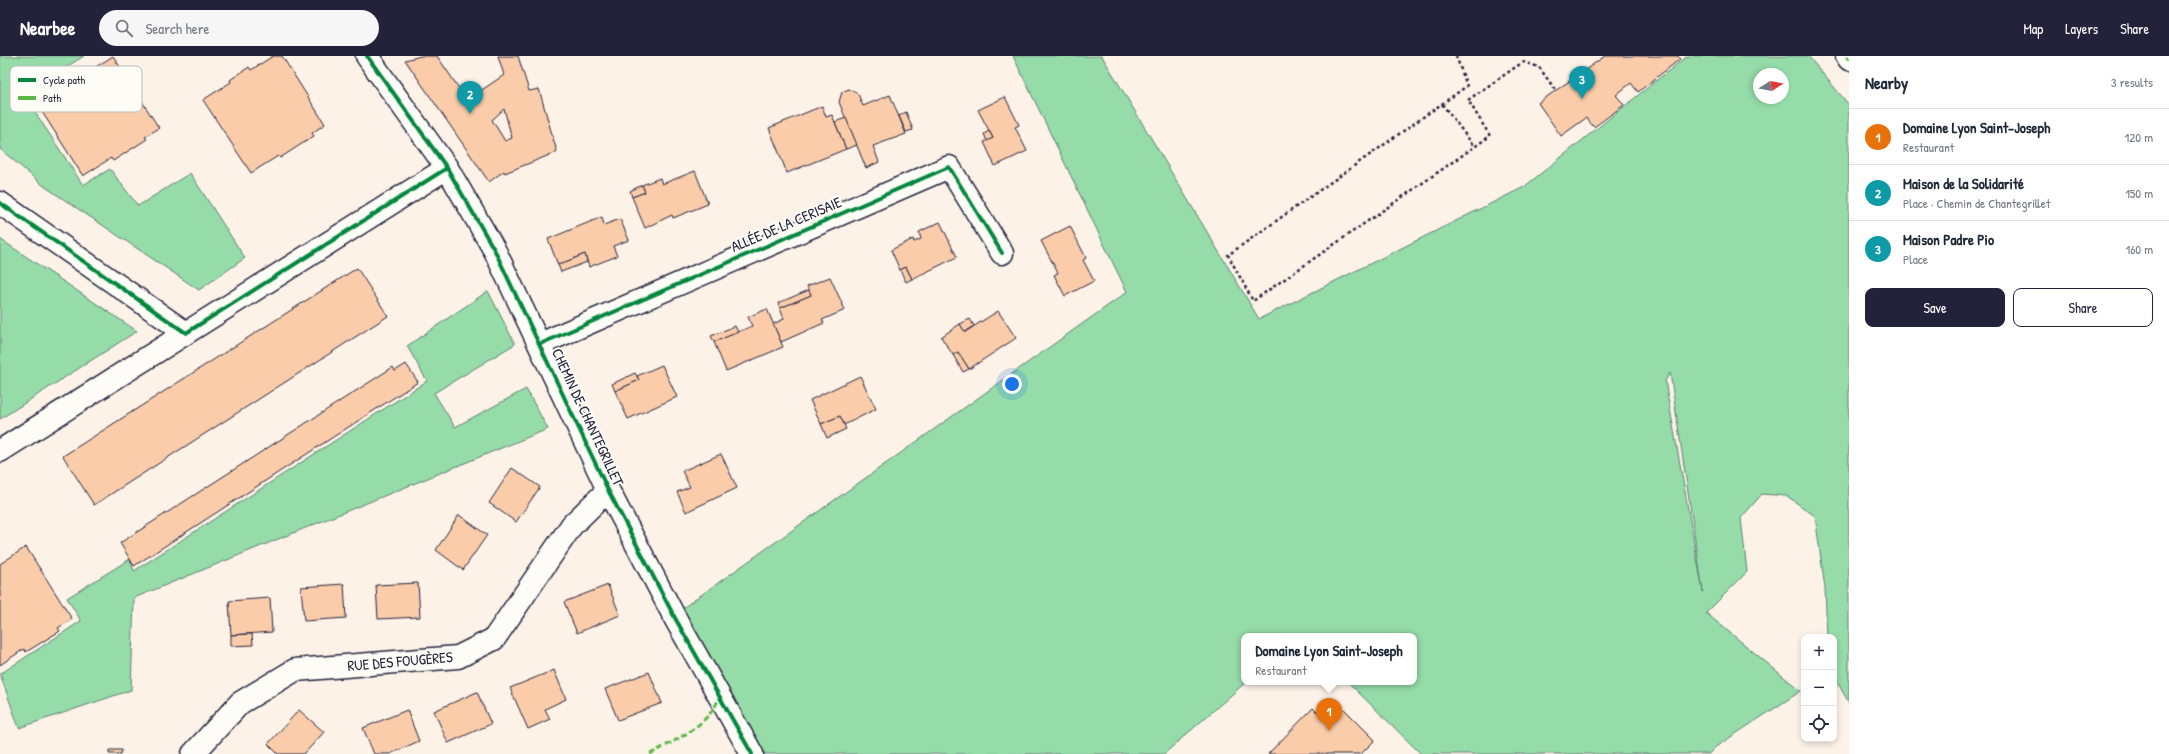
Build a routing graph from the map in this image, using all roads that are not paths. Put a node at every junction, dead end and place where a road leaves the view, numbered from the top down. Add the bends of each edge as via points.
1 (367, 56) edge
2 (1847, 56) edge
3 (1849, 59) edge
4 (447, 168) junction
5 (0, 202) edge
6 (1002, 253) dead end
7 (186, 333) junction
8 (540, 344) junction
9 (0, 451) edge
10 (608, 490) junction
11 (194, 754) edge
12 (752, 754) edge

1 - 4 street, CHEMIN DE CHANTEGRILLET
2 - 3 street
4 - 7 street
4 - 8 street, CHEMIN DE CHANTEGRILLET via 495,251
5 - 7 street
6 - 8 street, ALLÉE DE LA CERISAIE via 949,166
7 - 9 street
8 - 10 street, CHEMIN DE CHANTEGRILLET
10 - 11 street, RUE DES FOUGÈRES via 572,525 494,639 458,656 295,670 240,703
10 - 12 street, CHEMIN DE CHANTEGRILLET via 675,618

